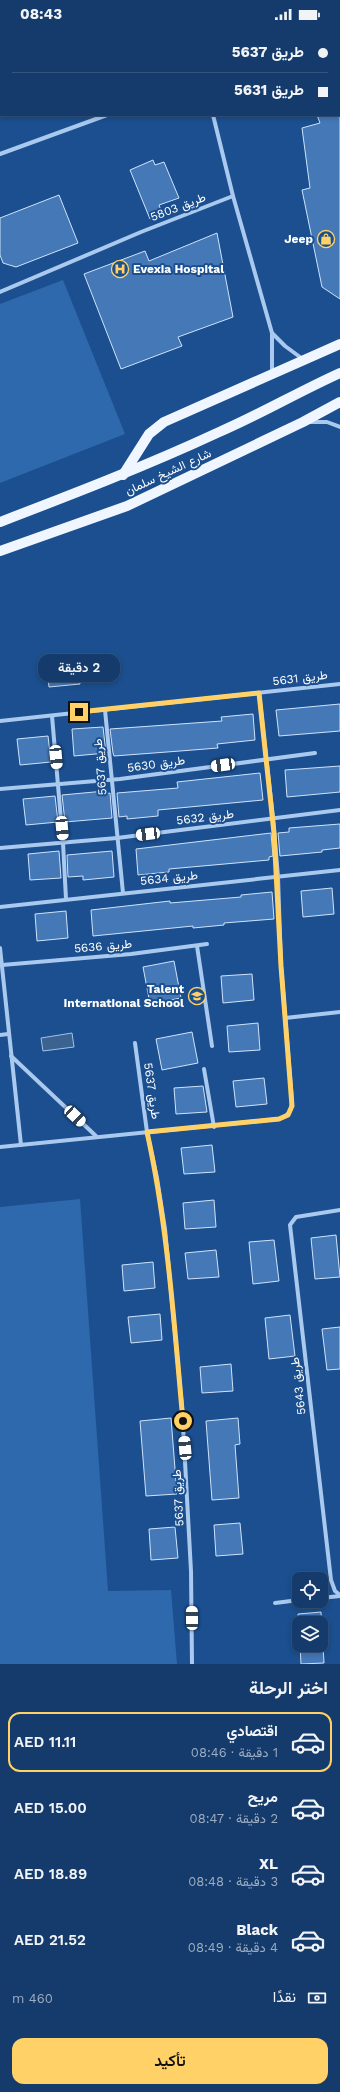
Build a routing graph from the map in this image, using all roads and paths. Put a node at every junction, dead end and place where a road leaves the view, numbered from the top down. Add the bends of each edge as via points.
1 (104, 116) edge
2 (213, 116) edge
3 (0, 154) edge
4 (233, 196) junction
5 (1, 290) edge
6 (272, 333) junction
7 (340, 344) edge
8 (304, 360) junction
9 (340, 373) edge
10 (272, 376) junction
11 (340, 402) edge
12 (303, 422) junction
13 (340, 427) edge
14 (123, 475) junction
15 (0, 522) edge
16 (0, 551) edge
17 (340, 684) edge
18 (259, 693) junction
19 (105, 710) junction
20 (52, 716) junction
21 (0, 721) edge
22 (315, 753) dead end
23 (267, 759) junction
24 (111, 780) junction
25 (58, 785) junction
26 (0, 790) edge
27 (340, 810) edge
28 (273, 818) junction
29 (117, 838) junction
30 (63, 843) junction
31 (0, 848) edge
32 (340, 870) edge
33 (278, 877) junction
34 (123, 894) junction
35 (66, 900) junction
36 (0, 907) edge
37 (207, 944) dead end
38 (197, 946) junction
39 (0, 948) edge
40 (2, 965) junction
41 (340, 1012) edge
42 (285, 1018) junction
43 (8, 1034) junction
44 (0, 1035) edge
45 (135, 1043) dead end
46 (212, 1046) dead end
47 (11, 1056) junction
48 (204, 1069) dead end
49 (214, 1127) junction
50 (147, 1132) junction
51 (96, 1136) junction
52 (21, 1145) junction
53 (0, 1147) edge
54 (340, 1210) edge
55 (340, 1595) edge
56 (328, 1597) edge
57 (292, 1601) edge
58 (275, 1603) dead end
59 (192, 1664) edge

1 - 3 street
2 - 4 street
4 - 5 street, طريق 5803
4 - 6 street
6 - 8 street
6 - 10 street
7 - 8 main road
8 - 10 main road
9 - 14 main road, شارع الشيخ سلمان via 219,433
10 - 14 main road via 164,422 149,434
11 - 12 main road, شارع الشيخ سلمان
12 - 13 street via 327,422
12 - 16 main road, شارع الشيخ سلمان via 127,506
14 - 15 main road, شارع الشيخ سلمان
17 - 18 street, طريق 5631
18 - 19 street, طريق 5631
18 - 23 street
19 - 20 street, طريق 5631
19 - 24 street, طريق 5637
20 - 21 street, طريق 5631
20 - 25 street
22 - 23 street, طريق 5630
23 - 24 street, طريق 5630
23 - 28 street
24 - 25 street, طريق 5630
24 - 29 street, طريق 5637
25 - 26 street, طريق 5630
25 - 30 street
27 - 28 street, طريق 5632
28 - 29 street, طريق 5632
28 - 33 street
29 - 30 street, طريق 5632
29 - 34 street, طريق 5637
30 - 31 street, طريق 5632
30 - 35 street
32 - 33 street, طريق 5634
33 - 34 street, طريق 5634
33 - 42 street
34 - 35 street, طريق 5634
35 - 36 street, طريق 5634
37 - 38 street, طريق 5636
38 - 40 street, طريق 5636
38 - 46 street
39 - 40 street
40 - 43 street
41 - 42 street
42 - 49 street via 291,1111 279,1119
43 - 44 street
43 - 47 street
45 - 50 street, طريق 5637
47 - 51 street
47 - 52 street
48 - 49 street
49 - 50 street
50 - 51 street
50 - 59 street, طريق 5637 via 165,1229 186,1454
51 - 52 street
52 - 53 street
54 - 55 street, طريق 5643 via 296,1218 290,1226 331,1580 334,1591
55 - 56 street
57 - 58 street

